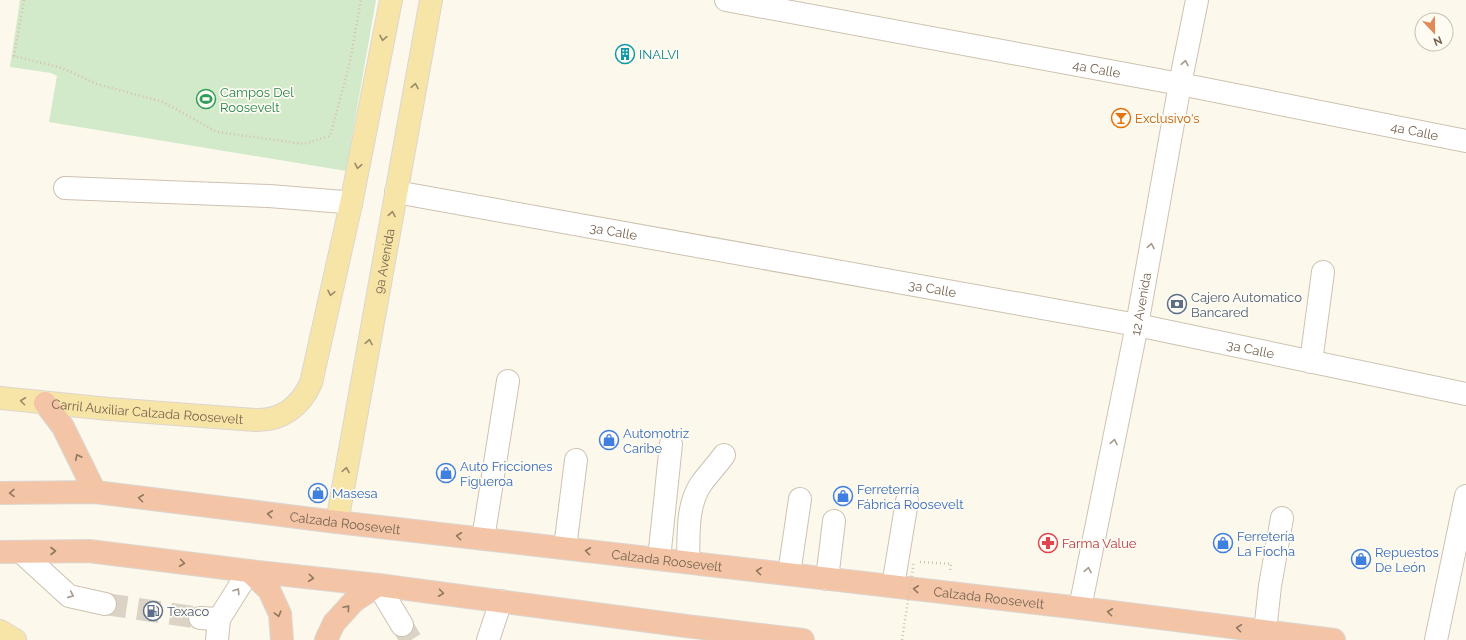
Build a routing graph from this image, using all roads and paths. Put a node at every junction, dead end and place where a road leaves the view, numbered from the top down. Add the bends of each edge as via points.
1 (24, 0) edge
2 (361, 0) edge
3 (391, 0) edge
4 (431, 0) edge
5 (726, 0) edge
6 (1197, 0) edge
7 (1180, 84) junction
8 (1466, 141) edge
9 (65, 188) dead end
10 (396, 192) junction
11 (351, 204) junction
12 (1323, 272) dead end
13 (1137, 326) junction
14 (1311, 362) junction
15 (508, 382) dead end
16 (1466, 394) edge
17 (0, 398) edge
18 (45, 403) junction
19 (671, 444) dead end
20 (724, 455) dead end
21 (576, 460) dead end
22 (95, 492) junction
23 (0, 493) edge
24 (1466, 496) edge
25 (800, 499) dead end
26 (907, 501) dead end
27 (1282, 518) dead end
28 (834, 520) dead end
29 (337, 522) junction
30 (483, 539) junction
31 (565, 548) junction
32 (11, 552) edge
33 (659, 559) junction
34 (688, 562) junction
35 (951, 564) dead end
36 (249, 571) junction
37 (789, 574) junction
38 (826, 579) junction
39 (378, 585) junction
40 (893, 586) junction
41 (501, 600) junction
42 (105, 604) tunnel mouth
43 (1080, 608) junction
44 (402, 625) tunnel mouth
45 (0, 631) edge
46 (1265, 631) junction
47 (685, 633) edge
48 (791, 639) edge
49 (15, 640) edge
50 (217, 640) edge
51 (282, 640) edge
52 (326, 640) edge
53 (488, 640) edge
54 (902, 640) edge
55 (1334, 640) edge
56 (1436, 640) edge

1 - 2 path via 14,56 62,68 97,84 163,102 217,132 304,144 330,136 349,66
3 -> 11 main road
10 -> 4 main road, 9a Avenida
5 - 7 street, 4a Calle
7 -> 6 street, 12 Avenida
7 - 8 street, 4a Calle
13 -> 7 street, 12 Avenida
9 - 11 street via 269,196
10 - 13 street, 3a Calle
29 -> 10 main road, 9a Avenida
11 -> 18 main road, Carril Auxiliar Calzada Roosevelt via 311,384 292,409 276,418 254,420
12 - 14 street
13 - 14 street, 3a Calle
43 -> 13 street, 12 Avenida
14 - 16 street, 3a Calle
15 - 30 street
18 -> 17 main road, Carril Auxiliar Calzada Roosevelt
22 -> 18 highway via 63,427
19 - 33 street
20 - 34 street via 700,484 693,501 689,523
21 - 31 street
22 -> 23 highway, Calzada Roosevelt
29 -> 22 highway, Calzada Roosevelt
24 - 56 street
25 - 37 street
26 - 40 street
27 - 46 street
28 - 38 street
30 -> 29 highway, Calzada Roosevelt
30 - 31 highway, Calzada Roosevelt
33 -> 31 highway, Calzada Roosevelt
32 -> 36 highway via 89,551
32 -> 42 street via 69,596
33 - 34 highway, Calzada Roosevelt
37 -> 34 highway, Calzada Roosevelt
35 - 54 path, bridge via 914,561
36 -> 39 highway
50 -> 36 street via 210,618
36 -> 51 highway via 268,590 280,614
37 - 38 highway, Calzada Roosevelt
38 - 40 highway, Calzada Roosevelt
39 -> 41 highway
39 - 44 street
52 -> 39 highway via 334,623 354,601
43 -> 40 highway, Calzada Roosevelt
41 - 47 highway
41 - 53 street
46 -> 43 highway, Calzada Roosevelt
45 - 49 main road
46 - 55 highway, Calzada Roosevelt
47 - 48 highway

